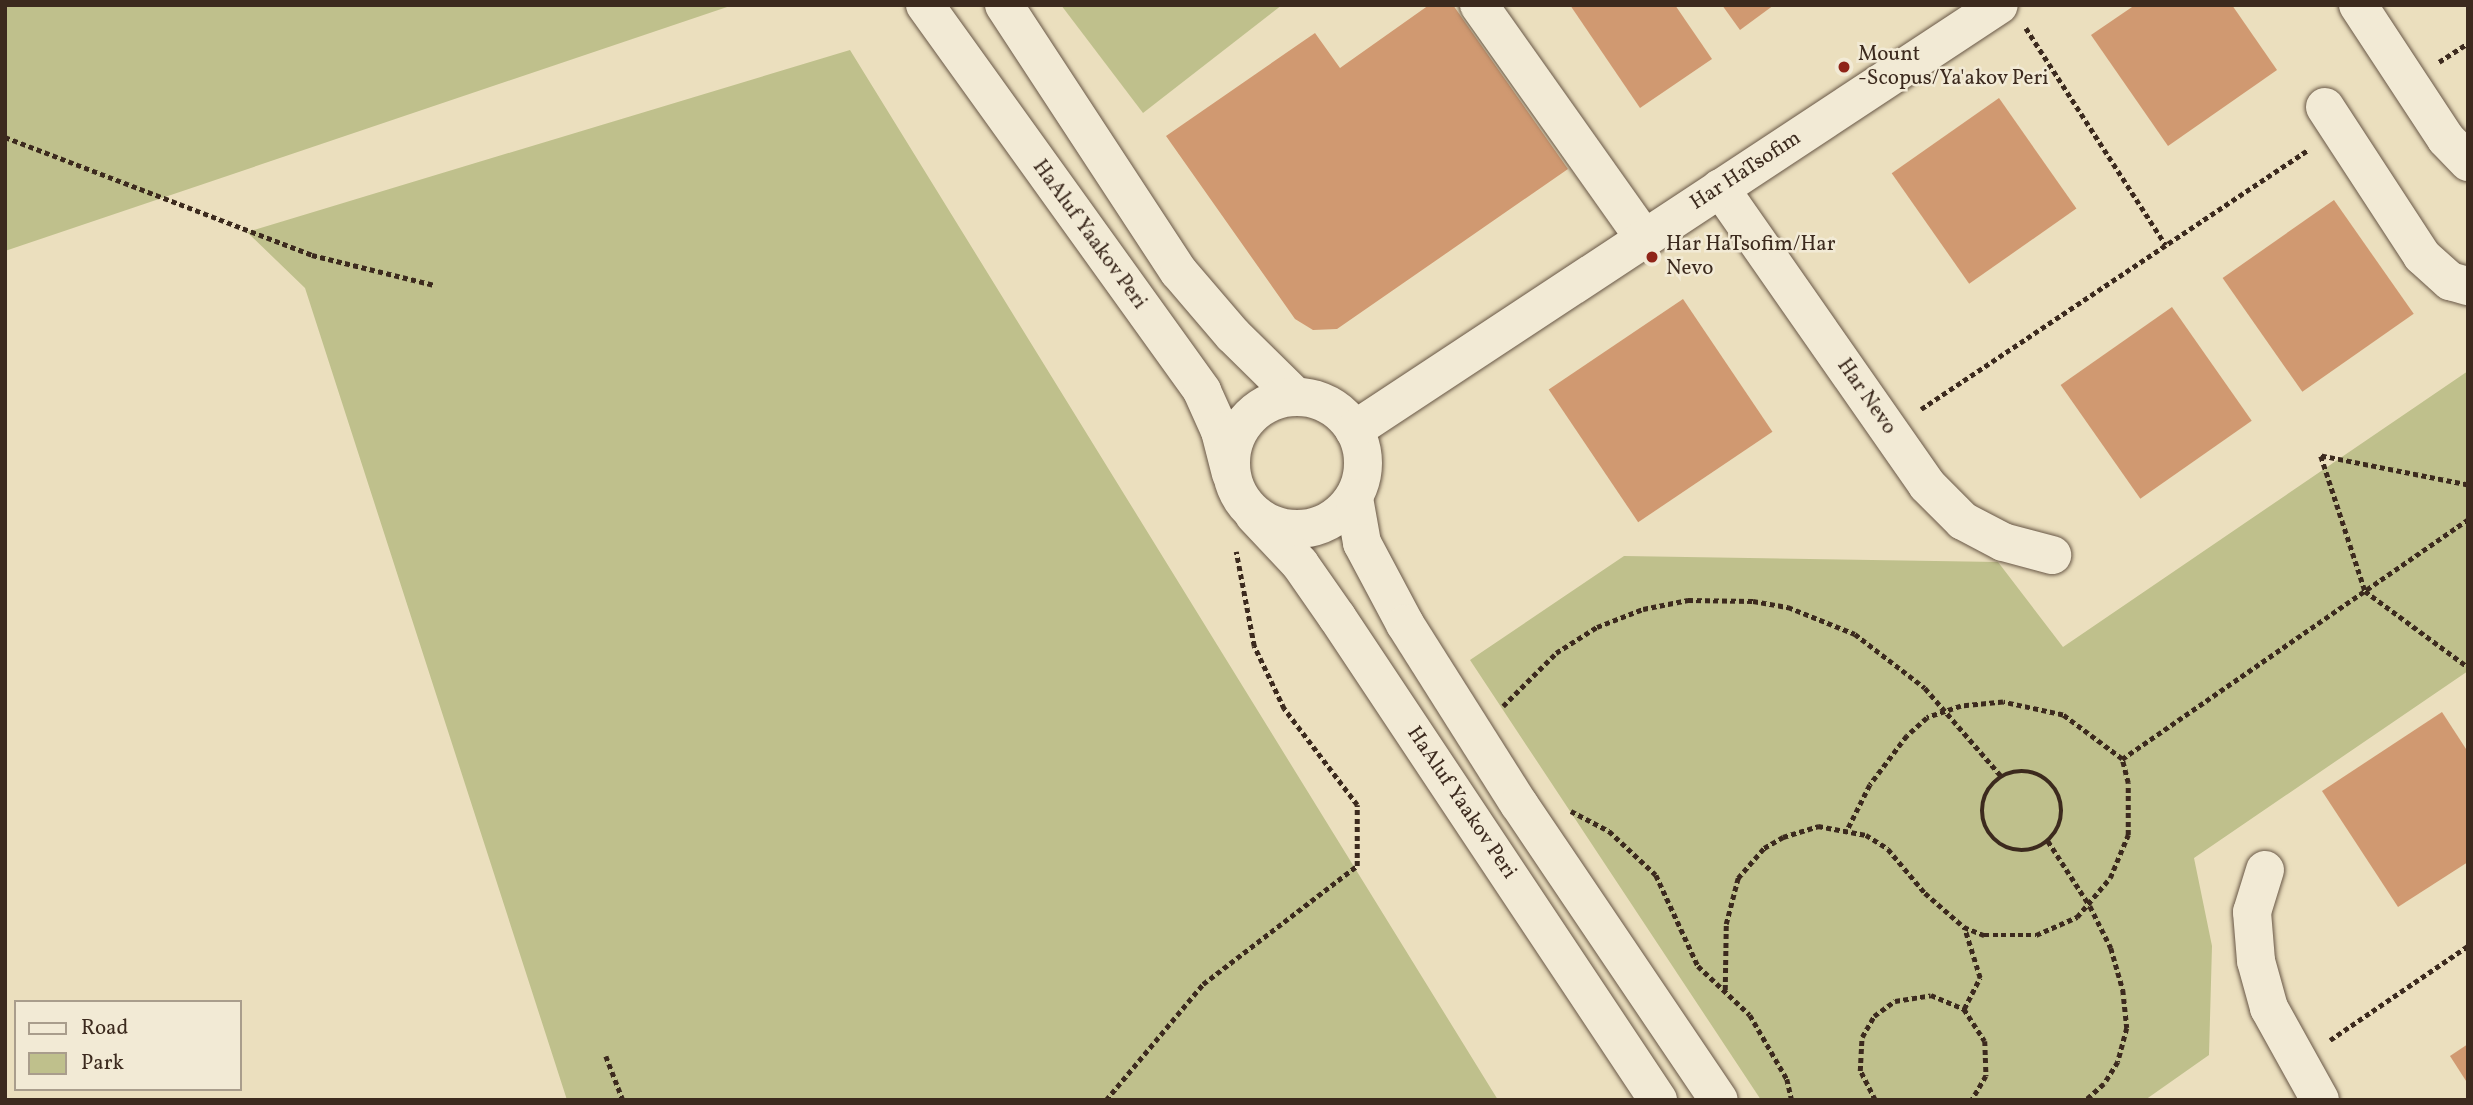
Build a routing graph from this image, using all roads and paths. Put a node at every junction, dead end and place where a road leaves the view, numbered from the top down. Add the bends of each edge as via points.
1 (925, 5) edge
2 (1004, 5) edge
3 (1479, 5) edge
4 (2358, 5) edge
5 (2009, 11) edge
6 (2332, 118) joint
7 (5, 137) edge
8 (2468, 162) edge
9 (1720, 188) junction
10 (1644, 238) junction
11 (2166, 245) junction
12 (434, 285) dead end
13 (2468, 286) edge
14 (1296, 397) junction
15 (1354, 430) junction
16 (1889, 430) junction
17 (2468, 485) edge
18 (1242, 495) junction
19 (1354, 498) junction
20 (2468, 519) edge
21 (2052, 555) dead end
22 (2365, 591) junction
23 (2468, 667) edge
24 (1946, 711) junction
25 (1476, 735) junction
26 (2122, 759) junction
27 (2002, 777) junction
28 (1564, 809) dead end
29 (1848, 829) junction
30 (2048, 841) junction
31 (2265, 870) dead end
32 (2090, 906) junction
33 (1964, 927) junction
34 (2468, 946) edge
35 (1725, 990) junction
36 (1964, 1009) junction
37 (606, 1056) dead end
38 (2296, 1063) junction
39 (623, 1100) edge
40 (1106, 1100) edge
41 (1658, 1100) edge
42 (1719, 1100) edge
43 (1792, 1100) edge
44 (1875, 1100) edge
45 (1972, 1100) edge
46 (2086, 1100) edge
47 (2319, 1100) edge

1 - 18 street, HaAluf Yaakov Peri via 1202,391
2 - 14 street via 1179,272 1233,335
3 - 10 street
4 - 8 street via 2446,139
5 - 9 street, Har HaTsofim
5 - 11 path
6 - 11 path
6 - 13 street via 2422,256 2449,281
7 - 12 path via 312,255
9 - 10 street, Har HaTsofim
9 - 16 street, Har Nevo
10 - 15 street, Har HaTsofim
11 - 16 path
14 - 15 street via 1319,400 1339,412
14 - 18 street via 1273,400 1254,412 1239,430 1231,452
15 - 19 street via 1363,464
16 - 21 street, Har Nevo via 1927,485 1963,521 2003,542
17 - 22 path via 2321,456
18 - 19 street via 1274,526 1308,528 1339,515
18 - 40 path via 1233,532 1254,646 1284,709 1357,805 1357,866 1203,984
18 - 41 street, HaAluf Yaakov Peri via 1330,607
19 - 25 street via 1362,543 1373,569
20 - 22 path
22 - 23 path
22 - 26 path
24 - 25 path via 1855,634 1825,619 1753,601 1688,600 1643,609 1597,627 1556,653
24 - 26 path via 2003,702 2034,706 2063,715
24 - 27 path
24 - 29 path via 1927,718 1889,755
25 - 42 street
26 - 32 path via 2129,792 2128,835 2110,878
27 - 30 path via 2024,771 2038,774 2058,793 2062,817
27 - 30 path via 1986,792 1982,805 1990,835 2012,850 2026,851
28 - 35 path via 1609,831 1656,875 1698,965
29 - 33 path via 1888,849 1925,893
29 - 35 path via 1818,826 1791,833 1764,848 1738,878 1726,924
30 - 32 path
31 - 38 street via 2252,912 2256,961 2269,1007
32 - 33 path via 2055,930 2036,935 2008,938
32 - 46 path via 2111,948 2127,1028 2118,1062
33 - 36 path via 1980,978
34 - 38 path
35 - 43 path via 1768,1044
36 - 44 path via 1944,998 1909,996 1874,1016 1862,1037 1858,1059
36 - 45 path via 1977,1023 1988,1060 1986,1076
37 - 39 path
38 - 47 street

